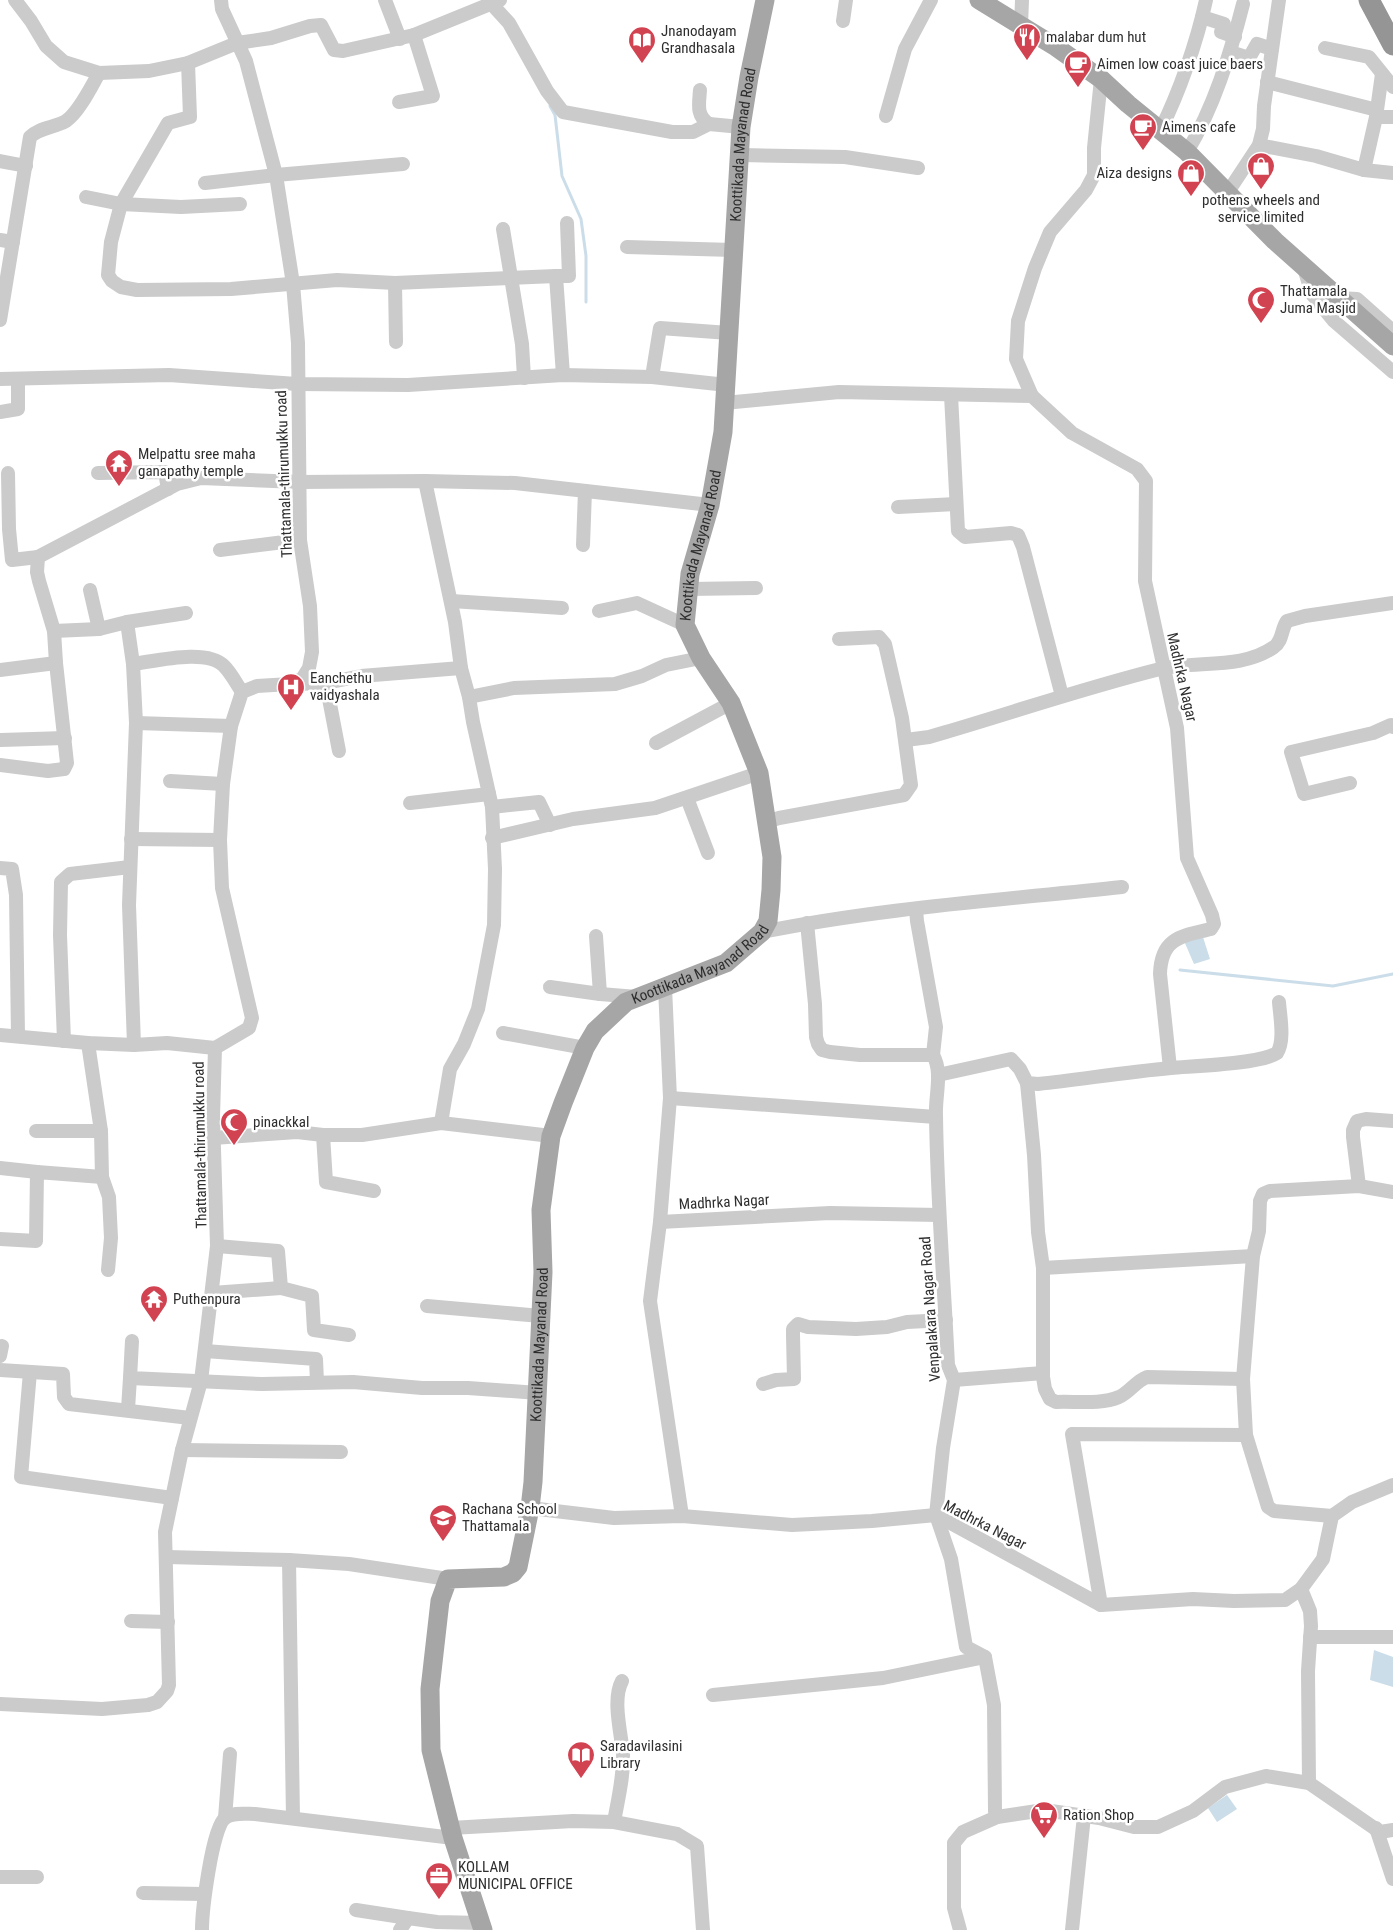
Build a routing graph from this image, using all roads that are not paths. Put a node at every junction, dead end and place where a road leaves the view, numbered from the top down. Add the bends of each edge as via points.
1 (15, 0) edge
2 (221, 0) edge
3 (385, 0) edge
4 (765, 0) edge
5 (846, 0) edge
6 (931, 0) edge
7 (979, 0) edge
8 (1022, 0) edge
9 (1206, 0) edge
10 (1280, 0) edge
11 (1369, 0) edge
12 (493, 1) edge
13 (1243, 4) dead end
14 (1202, 17) junction
15 (843, 21) dead end
16 (1021, 26) junction
17 (407, 37) junction
18 (1235, 37) junction
19 (237, 43) junction
20 (1393, 45) edge
21 (1325, 48) dead end
22 (1272, 49) junction
23 (1230, 52) junction
24 (188, 63) junction
25 (99, 73) junction
26 (1382, 74) junction
27 (1101, 79) junction
28 (1267, 82) junction
29 (1393, 87) edge
30 (700, 90) dead end
31 (399, 102) dead end
32 (1376, 114) junction
33 (886, 116) dead end
34 (1393, 117) edge
35 (709, 124) junction
36 (741, 127) junction
37 (1160, 131) junction
38 (1259, 146) junction
39 (1187, 152) junction
40 (740, 155) junction
41 (0, 161) edge
42 (403, 164) dead end
43 (26, 166) junction
44 (918, 168) dead end
45 (1364, 170) junction
46 (1393, 173) edge
47 (276, 175) junction
48 (205, 183) dead end
49 (1228, 192) junction
50 (86, 197) dead end
51 (121, 204) junction
52 (240, 204) dead end
53 (567, 223) dead end
54 (503, 229) dead end
55 (7, 241) edge
56 (626, 248) dead end
57 (733, 250) junction
58 (1303, 264) junction
59 (4, 269) edge
60 (556, 276) junction
61 (512, 279) junction
62 (394, 283) junction
63 (294, 284) junction
64 (1338, 298) junction
65 (0, 320) edge
66 (1393, 331) edge
67 (728, 333) junction
68 (396, 342) dead end
69 (1393, 346) edge
70 (1393, 372) edge
71 (563, 375) junction
72 (652, 377) junction
73 (524, 378) junction
74 (0, 379) edge
75 (18, 379) junction
76 (297, 384) junction
77 (725, 394) junction
78 (950, 395) junction
79 (1032, 396) junction
80 (0, 412) edge
81 (98, 473) dead end
82 (8, 474) dead end
83 (425, 481) junction
84 (300, 482) junction
85 (168, 489) junction
86 (585, 491) junction
87 (956, 504) junction
88 (710, 506) junction
89 (898, 507) dead end
90 (300, 540) junction
91 (583, 545) dead end
92 (220, 550) dead end
93 (38, 557) junction
94 (756, 588) dead end
95 (689, 589) junction
96 (90, 590) dead end
97 (451, 601) junction
98 (1393, 603) edge
99 (562, 608) dead end
100 (599, 611) dead end
101 (186, 613) dead end
102 (128, 622) junction
103 (685, 625) junction
104 (99, 629) junction
105 (54, 631) junction
106 (839, 639) dead end
107 (701, 658) junction
108 (56, 662) junction
109 (133, 664) junction
110 (461, 668) junction
111 (1163, 668) junction
112 (0, 670) edge
113 (326, 683) junction
114 (290, 684) junction
115 (242, 692) junction
116 (1062, 696) junction
117 (469, 697) junction
118 (731, 704) junction
119 (136, 723) junction
120 (232, 726) junction
121 (1393, 727) edge
122 (65, 738) junction
123 (1, 740) dead end
124 (906, 740) junction
125 (656, 744) dead end
126 (339, 751) dead end
127 (0, 765) edge
128 (759, 773) junction
129 (170, 781) dead end
130 (223, 784) junction
131 (1350, 784) dead end
132 (687, 798) junction
133 (491, 801) junction
134 (410, 803) dead end
135 (766, 822) junction
136 (550, 825) junction
137 (131, 838) junction
138 (492, 838) junction
139 (220, 840) junction
140 (708, 853) dead end
141 (130, 867) junction
142 (0, 868) edge
143 (1122, 887) dead end
144 (916, 909) junction
145 (807, 923) junction
146 (762, 932) junction
147 (596, 936) dead end
148 (550, 987) dead end
149 (665, 987) junction
150 (600, 994) junction
151 (638, 997) junction
152 (1279, 1002) dead end
153 (503, 1033) dead end
154 (0, 1035) edge
155 (18, 1036) junction
156 (64, 1041) junction
157 (88, 1043) junction
158 (134, 1045) junction
159 (215, 1048) junction
160 (585, 1048) junction
161 (933, 1055) junction
162 (1170, 1068) junction
163 (938, 1075) junction
164 (1027, 1083) junction
165 (670, 1098) junction
166 (936, 1117) junction
167 (1393, 1121) edge
168 (441, 1123) junction
169 (36, 1131) dead end
170 (101, 1131) junction
171 (322, 1135) junction
172 (551, 1136) junction
173 (213, 1138) junction
174 (0, 1168) edge
175 (37, 1172) junction
176 (102, 1177) junction
177 (1360, 1186) junction
178 (374, 1190) dead end
179 (1393, 1192) edge
180 (939, 1215) junction
181 (660, 1222) junction
182 (0, 1239) edge
183 (217, 1246) junction
184 (1253, 1256) junction
185 (1043, 1268) junction
186 (108, 1270) dead end
187 (282, 1288) junction
188 (212, 1292) junction
189 (427, 1306) dead end
190 (541, 1316) junction
191 (946, 1320) junction
192 (349, 1335) dead end
193 (132, 1341) dead end
194 (205, 1351) junction
195 (0, 1370) edge
196 (30, 1372) junction
197 (1044, 1373) junction
198 (130, 1378) junction
199 (1243, 1379) junction
200 (954, 1380) junction
201 (201, 1382) junction
202 (317, 1382) junction
203 (763, 1384) dead end
204 (538, 1393) junction
205 (128, 1409) junction
206 (190, 1418) junction
207 (1246, 1435) junction
208 (182, 1450) junction
209 (341, 1452) dead end
210 (1393, 1485) edge
211 (172, 1498) junction
212 (530, 1508) junction
213 (936, 1515) junction
214 (682, 1516) junction
215 (1332, 1516) junction
216 (166, 1557) junction
217 (289, 1560) junction
218 (448, 1579) junction
219 (1301, 1590) junction
220 (1101, 1604) junction
221 (131, 1621) dead end
222 (168, 1622) junction
223 (1310, 1637) junction
224 (1393, 1637) edge
225 (985, 1657) junction
226 (622, 1681) dead end
227 (713, 1695) dead end
228 (0, 1704) edge
229 (230, 1754) dead end
230 (1309, 1783) junction
231 (999, 1816) junction
232 (1084, 1816) junction
233 (225, 1818) junction
234 (293, 1818) junction
235 (614, 1822) junction
236 (1376, 1828) junction
237 (1393, 1830) edge
238 (452, 1833) junction
239 (0, 1877) edge
240 (37, 1877) dead end
241 (1393, 1879) edge
242 (143, 1893) dead end
243 (204, 1894) junction
244 (356, 1910) dead end
245 (408, 1918) junction
246 (482, 1926) edge
247 (202, 1930) edge
248 (400, 1930) edge
249 (703, 1930) edge
250 (960, 1930) edge
251 (1072, 1930) edge

1 - 25 street via 46,46 64,62
2 - 19 street, Thattamala-thirumukku road via 222,10
3 - 17 street
4 - 36 main road, Koottikada Mayanad Road
5 - 15 street
6 - 33 street via 905,49
7 - 16 main road
8 - 16 street
9 - 14 street
10 - 22 street
11 - 20 highway
12 - 17 street
12 - 35 street via 563,112 672,132 693,132
13 - 18 street
14 - 18 street via 1224,24 1221,32
14 - 37 street
16 - 27 main road
17 - 19 street via 343,51 334,50 321,25
17 - 31 street via 433,96
18 - 23 street
19 - 24 street
19 - 47 street, Thattamala-thirumukku road via 246,61
21 - 26 street via 1368,58
22 - 23 street via 1257,44 1249,58
22 - 28 street
23 - 39 street via 1202,126
24 - 25 street via 149,71
24 - 51 street via 190,117 168,123
25 - 43 street via 73,115 30,137
26 - 29 street
26 - 32 street
27 - 37 main road
27 - 79 street via 1094,174 1086,190 1050,232 1018,322 1016,359
28 - 32 street
28 - 38 street via 1264,130
30 - 35 street via 699,112 702,120
32 - 34 street
32 - 45 street
35 - 36 street
36 - 40 main road, Koottikada Mayanad Road
37 - 39 main road
38 - 45 street via 1316,156
38 - 49 street
39 - 49 main road
40 - 44 street via 844,157
40 - 57 main road, Koottikada Mayanad Road
41 - 43 street
42 - 47 street
43 - 55 street
45 - 46 street
47 - 48 street
47 - 63 street, Thattamala-thirumukku road
49 - 58 main road
50 - 51 street
51 - 52 street via 181,207
51 - 63 street via 111,242 108,275 121,287 137,290
53 - 60 street via 569,276
54 - 61 street
55 - 59 street
56 - 57 street
57 - 67 main road, Koottikada Mayanad Road
58 - 64 main road
58 - 70 street via 1312,294 1329,314
59 - 65 street
60 - 61 street
60 - 71 street
61 - 62 street
61 - 73 street
62 - 63 street via 337,280
62 - 68 street
63 - 76 street, Thattamala-thirumukku road
64 - 66 street via 1357,299
64 - 69 main road
67 - 72 street via 660,328
67 - 77 main road, Koottikada Mayanad Road
71 - 72 street
71 - 73 street
72 - 77 street
73 - 76 street via 408,385
74 - 75 street
75 - 76 street via 169,375
75 - 80 street via 18,409
76 - 84 street, Thattamala-thirumukku road
77 - 78 street via 839,392
77 - 88 main road, Koottikada Mayanad Road via 723,432
78 - 79 street
78 - 87 street
79 - 111 street, Madhrka Nagar via 1072,433 1138,469 1146,481 1145,581
81 - 85 street via 164,472
82 - 93 street via 12,560
83 - 84 street
83 - 86 street via 515,483
83 - 97 street
84 - 85 street via 201,478
84 - 90 street, Thattamala-thirumukku road
85 - 93 street
86 - 88 street
86 - 91 street
87 - 89 street
87 - 116 street via 958,531 962,536 1011,533 1018,536
88 - 95 main road, Koottikada Mayanad Road via 690,574
90 - 92 street
90 - 114 street, Thattamala-thirumukku road via 310,606 312,652 309,668 302,679
93 - 105 street via 37,572
94 - 95 street
95 - 103 main road, Koottikada Mayanad Road
96 - 104 street
97 - 99 street
97 - 110 street
98 - 111 street via 1287,621 1276,647 1245,660
100 - 103 street via 637,603
101 - 102 street
102 - 104 street
102 - 109 street
103 - 107 main road, Koottikada Mayanad Road
104 - 105 street
105 - 108 street
106 - 124 street via 883,639
107 - 117 street via 666,665 616,684 514,688
107 - 118 main road, Koottikada Mayanad Road
108 - 112 street
108 - 122 street
109 - 115 street via 200,656 214,659 224,665
109 - 119 street
110 - 113 street via 361,676
110 - 117 street
111 - 116 street
111 - 162 street, Madhrka Nagar via 1177,728 1187,858 1214,924 1211,929 1180,937 1166,948 1161,959
113 - 114 street
113 - 126 street
114 - 115 street via 257,686
115 - 120 street, Thattamala-thirumukku road
116 - 124 street via 929,737
117 - 133 street
118 - 125 street
118 - 128 main road, Koottikada Mayanad Road
119 - 120 street
119 - 137 street
120 - 130 street, Thattamala-thirumukku road
121 - 131 street via 1291,752 1304,794
122 - 123 street
122 - 127 street via 67,763 64,769 48,771
124 - 135 street via 911,785 904,795
128 - 132 street
128 - 135 main road, Koottikada Mayanad Road
129 - 130 street
130 - 139 street, Thattamala-thirumukku road
132 - 136 street via 655,808
132 - 140 street
133 - 134 street
133 - 136 street via 539,802
133 - 138 street
135 - 146 main road, Koottikada Mayanad Road via 772,857 771,890 768,921
136 - 138 street
137 - 139 street
137 - 141 street
138 - 168 street via 494,925 478,1009 450,1069
139 - 159 street, Thattamala-thirumukku road via 222,888 252,1018 249,1028
141 - 156 street via 70,874 61,882
141 - 158 street
142 - 155 street via 12,869 16,890
143 - 144 street
144 - 145 street
144 - 161 street via 936,1027
145 - 146 street
145 - 161 street via 816,1037 822,1050 860,1056
146 - 149 main road, Koottikada Mayanad Road via 726,963
147 - 150 street
148 - 150 street
149 - 151 main road, Koottikada Mayanad Road
149 - 165 street
150 - 151 street
151 - 160 main road, Koottikada Mayanad Road via 626,1002 594,1031
152 - 162 street via 1280,1046 1274,1055
153 - 160 street
154 - 155 street
155 - 156 street
156 - 157 street
157 - 158 street
157 - 170 street
158 - 159 street via 167,1043
159 - 173 street, Thattamala-thirumukku road
160 - 172 main road, Koottikada Mayanad Road
161 - 163 street
162 - 164 street
163 - 164 street via 1011,1059
163 - 166 street, Venpalakara Nagar Road
164 - 185 street
165 - 166 street
165 - 181 street
166 - 180 street, Venpalakara Nagar Road
167 - 177 street via 1356,1121 1353,1137
168 - 171 street via 362,1135
168 - 172 street
169 - 170 street
170 - 176 street
171 - 173 street via 297,1132
171 - 178 street via 326,1182
172 - 190 main road, Koottikada Mayanad Road via 541,1210
173 - 183 street, Thattamala-thirumukku road
174 - 175 street
175 - 176 street
175 - 182 street via 36,1241
176 - 186 street via 109,1196 111,1238
177 - 179 street
177 - 184 street via 1264,1194 1260,1201 1259,1230
180 - 181 street, Madhrka Nagar via 830,1213
180 - 191 street, Venpalakara Nagar Road
181 - 214 street via 650,1301
183 - 187 street via 278,1251
183 - 188 street, Thattamala-thirumukku road
184 - 185 street
184 - 199 street
185 - 197 street
187 - 188 street
187 - 192 street via 312,1296 314,1330
188 - 194 street, Thattamala-thirumukku road
189 - 190 street
190 - 204 main road, Koottikada Mayanad Road
191 - 200 street, Venpalakara Nagar Road via 948,1365
191 - 203 street via 856,1329 798,1324 792,1335 794,1379
193 - 198 street
194 - 201 street, Thattamala-thirumukku road
194 - 202 street via 316,1359
195 - 196 street
196 - 205 street via 64,1374 64,1397 69,1404
196 - 211 street via 22,1477
197 - 199 street via 1047,1394 1056,1402 1113,1399 1147,1377
197 - 200 street
198 - 201 street
198 - 205 street
199 - 207 street
200 - 213 street, Venpalakara Nagar Road
201 - 202 street
201 - 206 street, Thattamala-thirumukku road
202 - 204 street
204 - 212 main road, Koottikada Mayanad Road
205 - 206 street
206 - 208 street, Thattamala-thirumukku road
207 - 215 street via 1268,1507 1274,1512
207 - 220 street via 1072,1434
208 - 209 street
208 - 211 street, Thattamala-thirumukku road
210 - 215 street via 1352,1502
211 - 216 street, Thattamala-thirumukku road via 165,1532
212 - 214 street, Madhrka Nagar via 614,1518
212 - 218 main road, Koottikada Mayanad Road via 518,1567 513,1573 504,1577
213 - 214 street, Madhrka Nagar via 792,1525
213 - 220 street, Madhrka Nagar
213 - 225 street, Venpalakara Nagar Road via 951,1559 966,1647
215 - 219 street via 1323,1559
216 - 217 street
216 - 222 street, Thattamala-thirumukku road
217 - 218 street via 349,1564
217 - 234 street
218 - 238 main road via 440,1601 430,1689 431,1750
219 - 220 street via 1284,1600 1193,1599
219 - 223 street via 1310,1611
221 - 222 street
222 - 228 street, Thattamala-thirumukku road via 169,1686 157,1702 102,1708
223 - 224 street
223 - 230 street
225 - 227 street via 883,1678
225 - 231 street via 994,1705 995,1811
226 - 235 street via 618,1687 622,1778
229 - 233 street
230 - 232 street via 1266,1776 1225,1787 1193,1811 1158,1827 1134,1827
230 - 236 street
231 - 232 street via 1044,1810
231 - 250 street via 963,1832 954,1843 954,1908
232 - 251 street
233 - 234 street via 242,1814
233 - 243 street via 220,1824
234 - 238 street
235 - 238 street via 573,1821
235 - 249 street via 677,1834 697,1846
236 - 237 street via 1380,1832
236 - 241 street
238 - 246 main road
239 - 240 street
242 - 243 street
243 - 247 street
244 - 245 street
245 - 246 street
245 - 248 street

